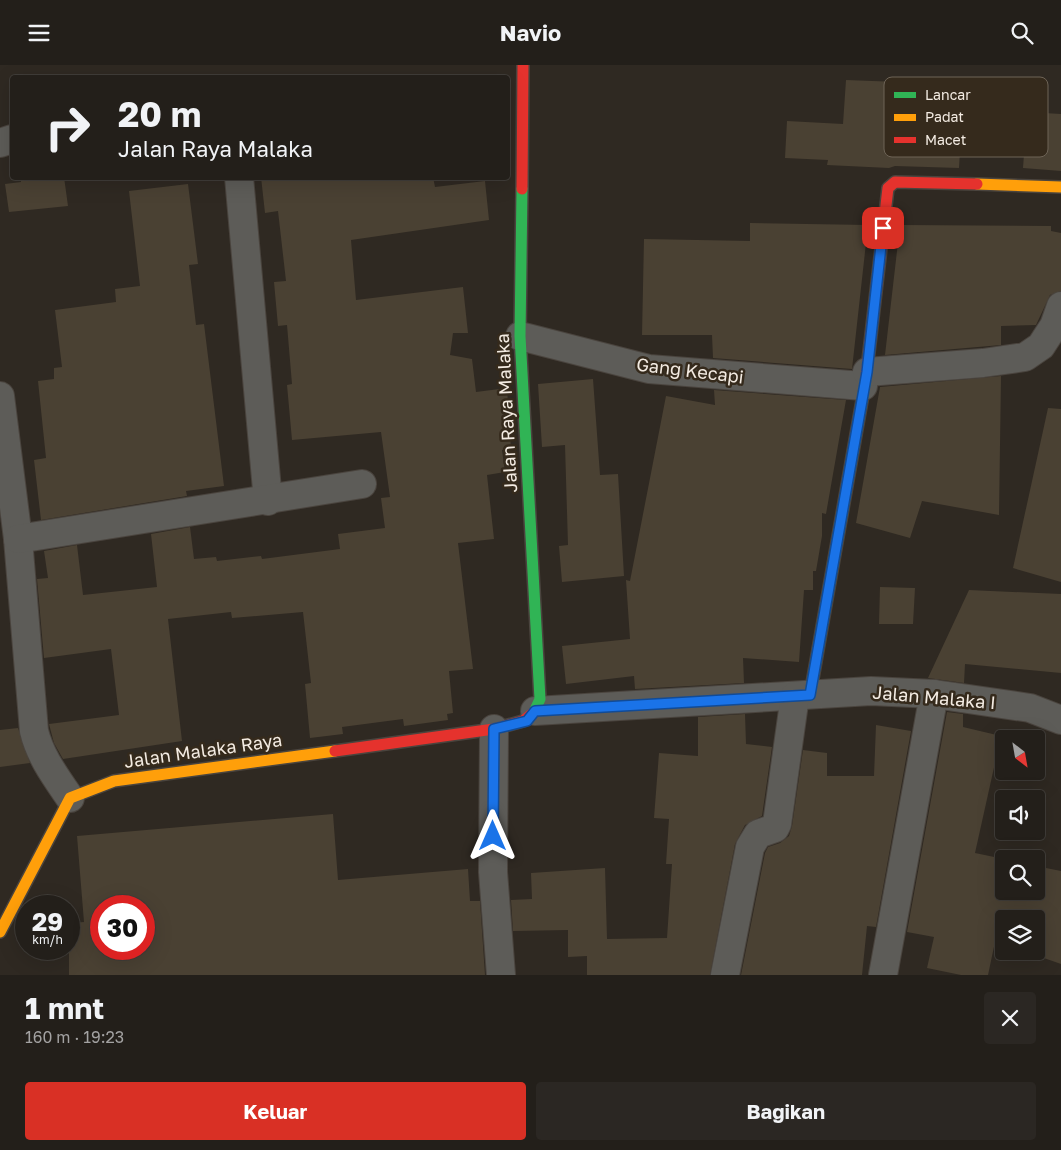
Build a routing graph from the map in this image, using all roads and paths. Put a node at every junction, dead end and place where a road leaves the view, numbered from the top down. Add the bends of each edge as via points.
1 (522, 65) edge
2 (239, 180) edge
3 (1061, 187) edge
4 (1061, 306) edge
5 (520, 336) junction
6 (865, 379) junction
7 (0, 396) edge
8 (362, 484) dead end
9 (268, 501) junction
10 (11, 523) edge
11 (934, 694) junction
12 (803, 695) junction
13 (535, 711) junction
14 (1061, 720) edge
15 (494, 729) junction
16 (70, 798) junction
17 (0, 932) edge
18 (501, 975) edge
19 (725, 975) edge
20 (883, 975) edge

1 - 5 street, Jalan Raya Malaka
2 - 9 street
3 - 6 street via 891,184 887,193
4 - 6 street, Gang Kecapi via 1054,326 1041,346 1026,357
5 - 6 street, Gang Kecapi via 649,369
5 - 13 street, Jalan Raya Malaka via 540,699
6 - 12 street
7 - 10 street
8 - 9 street
9 - 10 street
10 - 16 street via 34,731 45,760
11 - 12 street, Jalan Malaka I via 870,691
11 - 14 street, Jalan Malaka I via 1030,708
11 - 20 street
12 - 13 street, Jalan Malaka I
12 - 19 street via 776,824 774,828 758,834 750,847
13 - 15 street via 527,721
15 - 16 street, Jalan Malaka Raya via 114,781
15 - 18 street via 493,872
16 - 17 street

